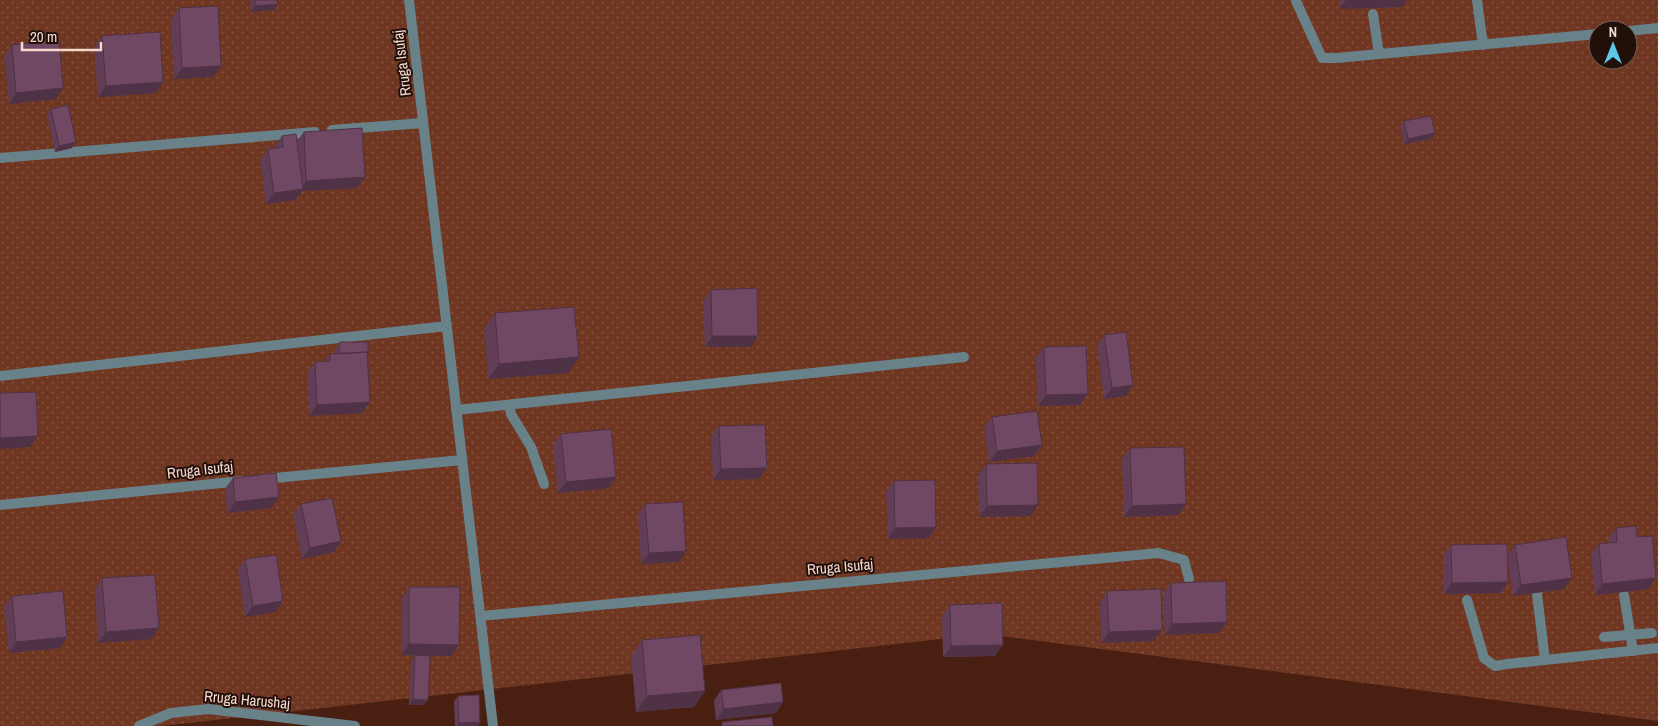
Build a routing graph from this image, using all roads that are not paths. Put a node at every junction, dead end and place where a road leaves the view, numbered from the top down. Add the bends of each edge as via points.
1 (410, 0) edge
2 (1477, 0) edge
3 (1296, 1) edge
4 (1372, 14) dead end
5 (1658, 28) edge
6 (1638, 30) edge
7 (1588, 35) edge
8 (1484, 45) junction
9 (1379, 54) junction
10 (424, 122) junction
11 (0, 158) edge
12 (447, 326) junction
13 (964, 357) dead end
14 (0, 376) edge
15 (509, 405) junction
16 (456, 410) junction
17 (462, 460) junction
18 (544, 484) dead end
19 (0, 505) edge
20 (1189, 579) dead end
21 (1538, 594) edge
22 (1624, 595) edge
23 (1467, 600) dead end
24 (480, 616) junction
25 (1652, 633) dead end
26 (1632, 634) junction
27 (1604, 637) dead end
28 (1658, 648) edge
29 (1633, 651) junction
30 (1545, 660) junction
31 (140, 726) edge
32 (355, 726) edge
33 (492, 726) edge

1 - 10 street, Rruga Isufaj
2 - 8 street
3 - 9 street via 1322,58
4 - 9 street
5 - 6 street
7 - 8 street
8 - 9 street
10 - 11 street
10 - 12 street, Rruga Isufaj
12 - 14 street
12 - 16 street, Rruga Isufaj
13 - 15 street
15 - 16 street
15 - 18 street via 531,447
16 - 17 street, Rruga Isufaj
17 - 19 street, Rruga Isufaj
17 - 24 street, Rruga Isufaj
20 - 24 street, Rruga Isufaj via 1184,560 1159,553
21 - 30 street
22 - 26 street
23 - 30 street via 1484,658 1495,666
24 - 33 street, Rruga Isufaj
25 - 26 street
26 - 27 street
26 - 29 street
28 - 29 street
29 - 30 street
31 - 32 street, Rruga Harushaj via 171,713 208,709

